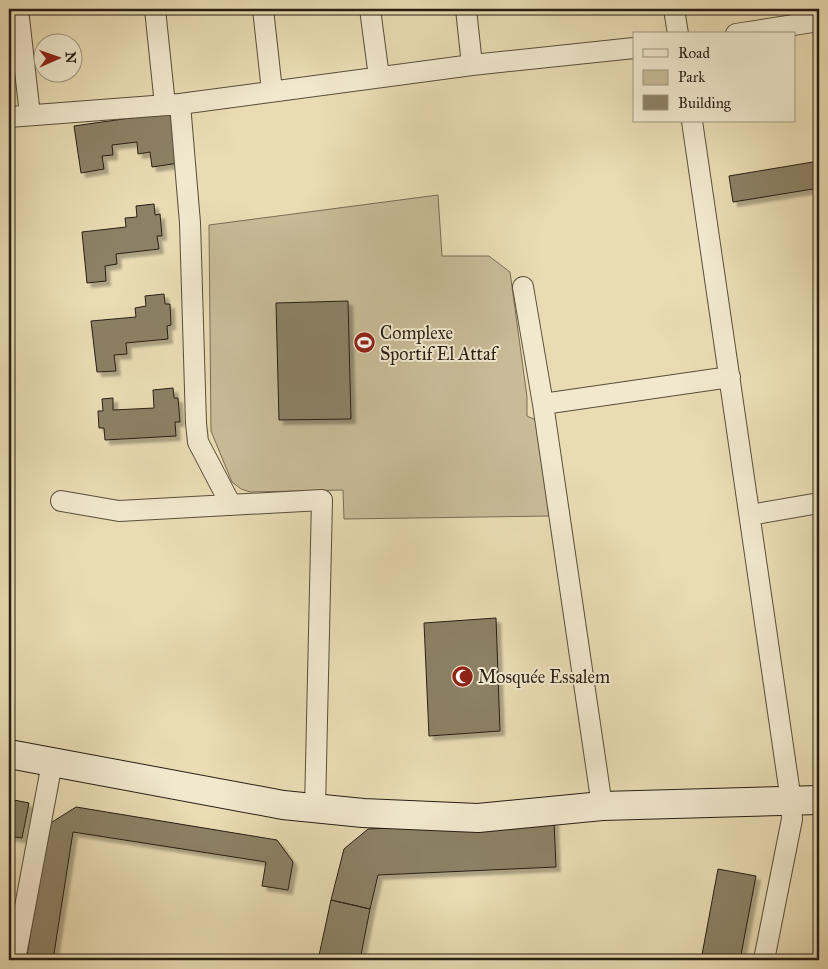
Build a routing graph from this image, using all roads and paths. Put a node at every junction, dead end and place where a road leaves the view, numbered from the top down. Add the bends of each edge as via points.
1 (18, 9) edge
2 (155, 9) edge
3 (263, 9) edge
4 (370, 9) edge
5 (466, 9) edge
6 (674, 9) edge
7 (819, 20) edge
8 (678, 32) edge
9 (748, 32) edge
10 (633, 48) edge
11 (472, 65) junction
12 (379, 77) junction
13 (272, 92) junction
14 (172, 104) junction
15 (30, 115) junction
16 (9, 117) edge
17 (692, 122) edge
18 (522, 287) dead end
19 (730, 377) junction
20 (543, 404) junction
21 (61, 501) dead end
22 (819, 502) edge
23 (231, 505) junction
24 (750, 516) junction
25 (9, 754) edge
26 (52, 763) junction
27 (819, 800) edge
28 (791, 801) junction
29 (602, 806) junction
30 (315, 809) junction
31 (14, 960) edge
32 (764, 960) edge

1 - 15 street
2 - 14 street
3 - 13 street
4 - 12 street
5 - 11 street
6 - 8 street
7 - 9 street
10 - 11 street
11 - 12 street
12 - 13 street
13 - 14 street
14 - 15 street
14 - 23 street via 190,223 196,423 202,450
15 - 16 street
17 - 19 street
18 - 20 street
19 - 20 street
19 - 24 street
20 - 29 street
21 - 23 street via 118,512
22 - 24 street
23 - 30 street via 322,500
24 - 28 street
25 - 26 main road
26 - 30 main road via 282,806
26 - 31 street
27 - 28 main road
28 - 29 main road
28 - 32 street via 792,820
29 - 30 main road via 478,818

